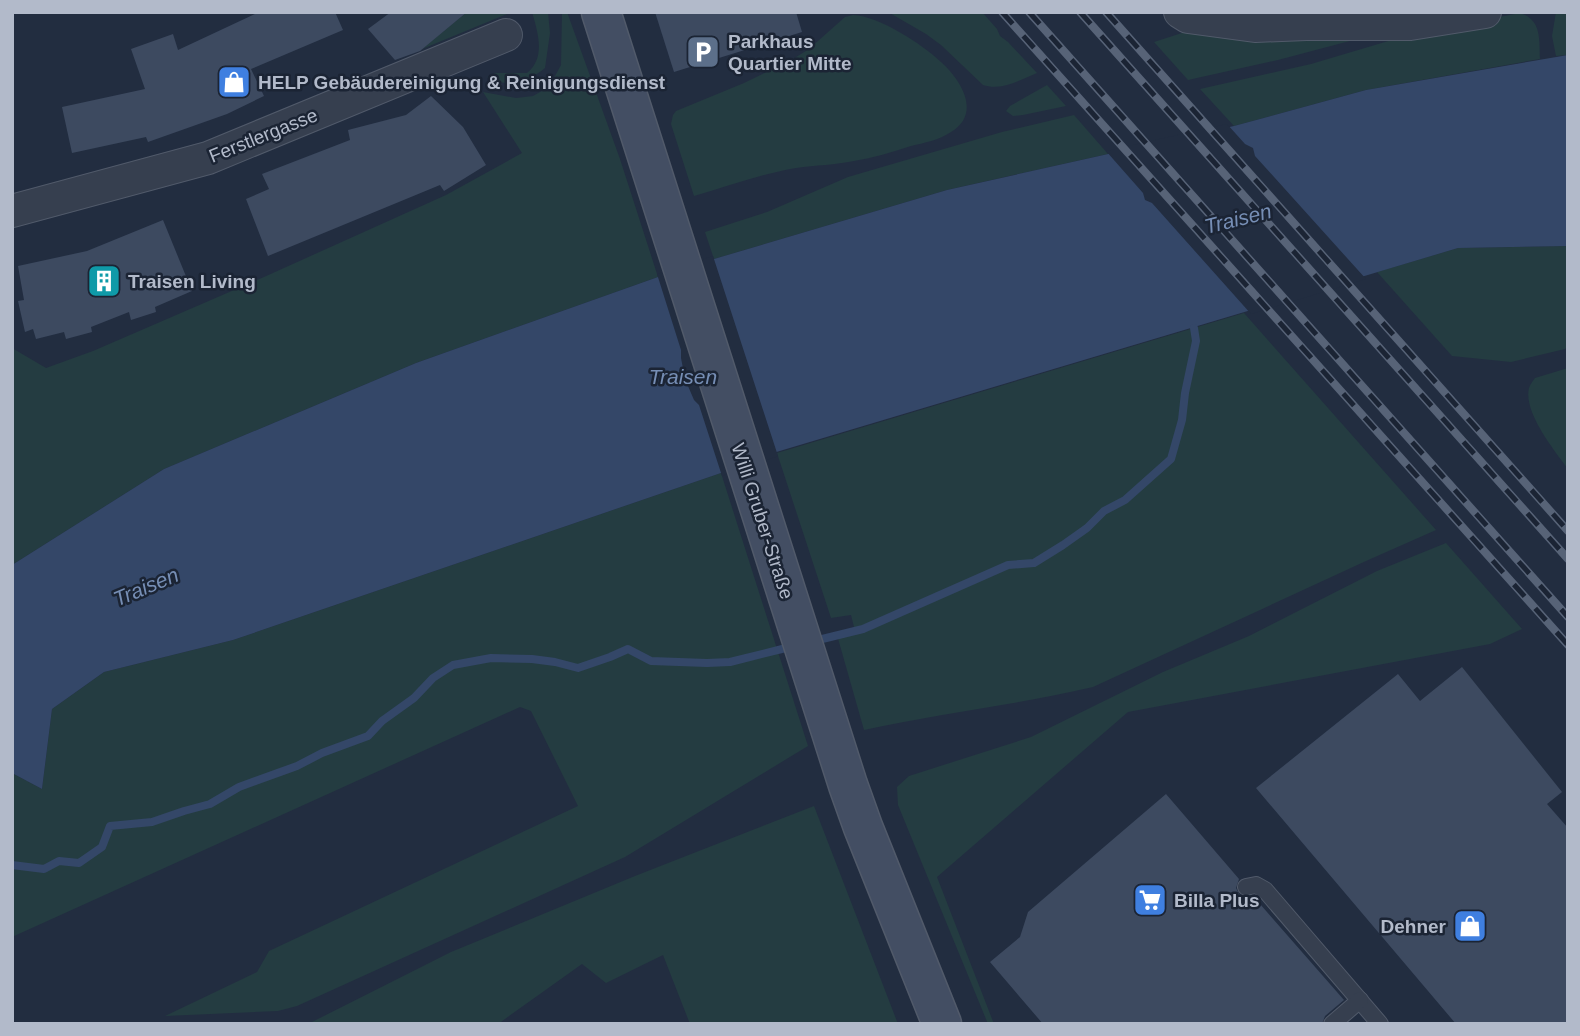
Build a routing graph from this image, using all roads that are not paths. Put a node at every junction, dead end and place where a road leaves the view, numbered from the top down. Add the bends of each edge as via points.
1 (601, 12) edge
2 (1180, 12) edge
3 (1485, 12) edge
4 (506, 35) dead end
5 (12, 211) edge
6 (1245, 887) dead end
7 (1360, 1000) junction
8 (942, 1024) edge
9 (1332, 1024) edge
10 (1380, 1024) edge

1 - 8 street, Willi Gruber-Straße via 838,756
2 - 3 street via 1255,26 1410,24
4 - 5 street, Ferstlergasse via 208,158
6 - 7 lane via 1256,885 1265,890
7 - 9 lane
7 - 10 lane

